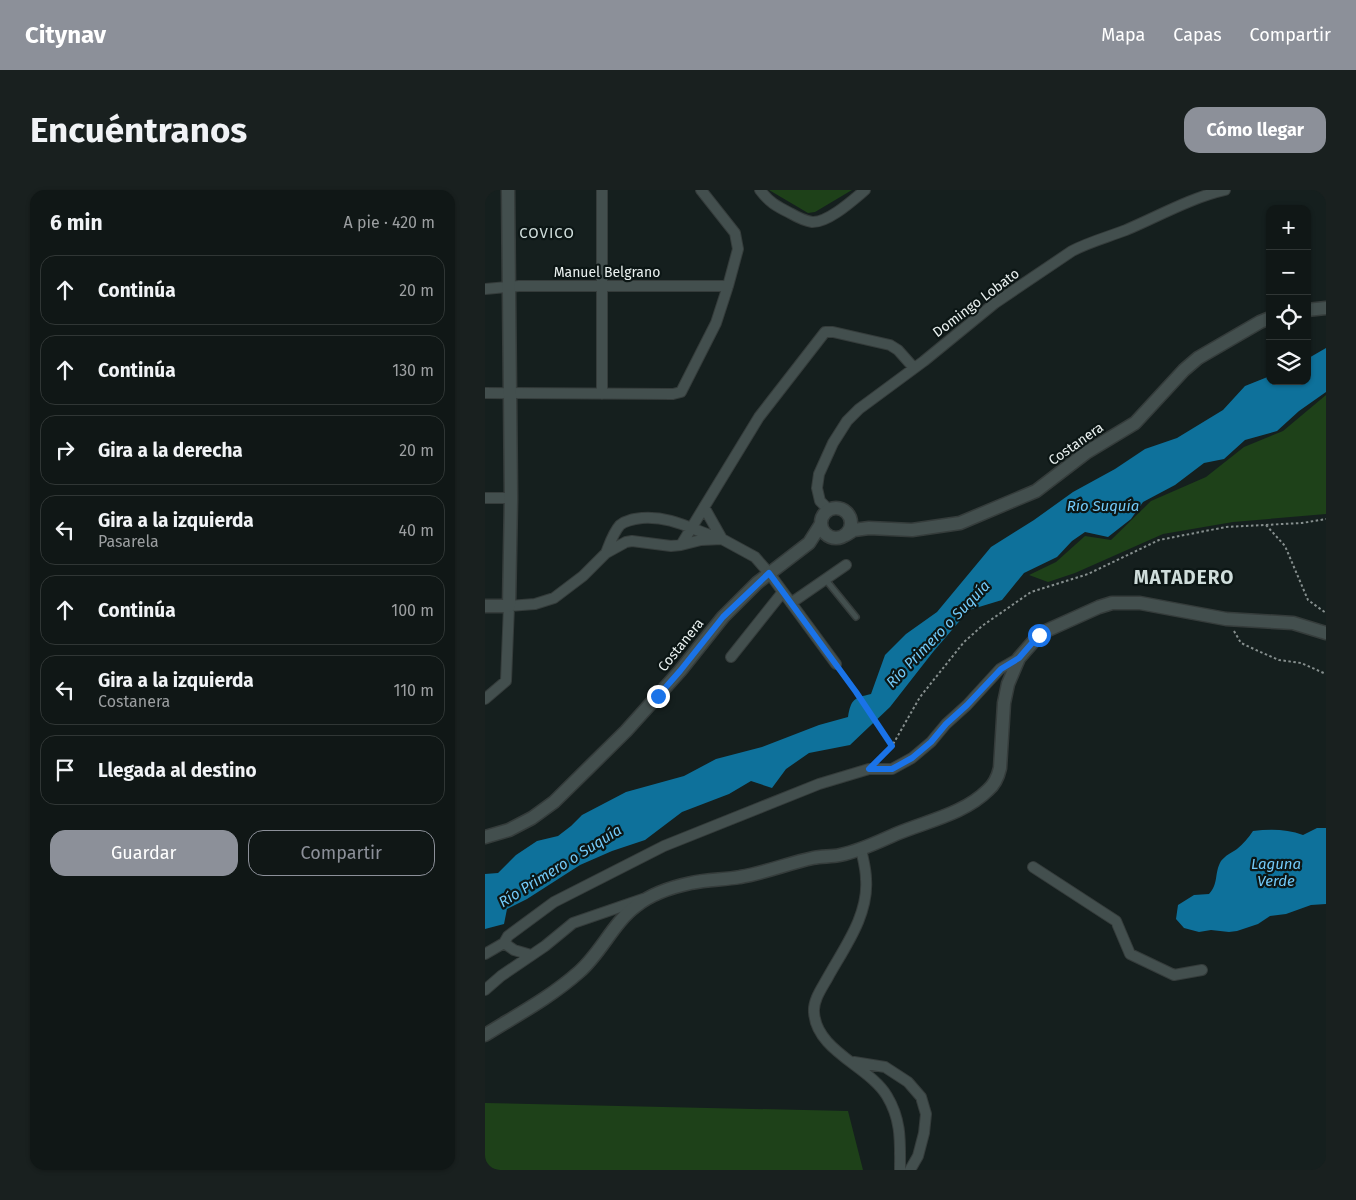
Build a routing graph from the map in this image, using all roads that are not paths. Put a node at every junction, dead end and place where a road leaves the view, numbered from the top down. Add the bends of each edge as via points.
1 (508, 190) edge
2 (602, 190) edge
3 (701, 190) edge
4 (760, 190) edge
5 (865, 190) edge
6 (1225, 190) edge
7 (602, 286) junction
8 (728, 286) junction
9 (509, 287) junction
10 (485, 289) edge
11 (1326, 308) edge
12 (1311, 310) edge
13 (1266, 320) edge
14 (913, 368) junction
15 (485, 393) edge
16 (511, 393) junction
17 (602, 394) junction
18 (485, 498) edge
19 (511, 498) junction
20 (704, 507) junction
21 (829, 510) junction
22 (850, 516) junction
23 (821, 524) junction
24 (691, 528) junction
25 (869, 528) junction
26 (846, 535) junction
27 (832, 538) junction
28 (723, 540) junction
29 (809, 543) junction
30 (681, 545) junction
31 (606, 552) junction
32 (846, 565) dead end
33 (769, 573) junction
34 (825, 579) junction
35 (782, 593) junction
36 (791, 603) junction
37 (485, 606) edge
38 (509, 606) junction
39 (856, 617) dead end
40 (1326, 633) edge
41 (731, 657) dead end
42 (1019, 658) junction
43 (836, 664) road end
44 (485, 690) edge
45 (497, 690) junction
46 (485, 699) edge
47 (485, 837) edge
48 (861, 850) junction
49 (1033, 867) dead end
50 (649, 897) junction
51 (504, 944) junction
52 (485, 954) edge
53 (531, 955) junction
54 (1202, 970) dead end
55 (485, 990) edge
56 (485, 1035) edge
57 (851, 1062) junction
58 (900, 1170) edge
59 (910, 1170) edge

1 - 9 street
2 - 7 street
3 - 8 street via 736,237 738,249
4 - 5 street via 769,202 815,222 843,208
6 - 14 street, Domingo Lobato via 1187,202 1072,251 995,304
7 - 8 street, Manuel Belgrano
7 - 9 street, Manuel Belgrano
7 - 17 street
8 - 17 street via 710,335 681,392
9 - 10 street, Manuel Belgrano
9 - 16 street
11 - 12 street
13 - 25 street, Costanera via 1198,358 1135,422 1087,452 1036,491 960,523 912,530
14 - 20 street via 898,350 884,342 825,332 759,417
14 - 21 street, Domingo Lobato via 859,409 833,443 819,474 817,488 820,501
15 - 16 street
16 - 17 street
16 - 19 street
18 - 19 street
19 - 38 street
20 - 24 street
20 - 28 street
21 - 22 street, Costanera via 843,510
21 - 23 street, Costanera
22 - 25 street, Costanera
22 - 26 street via 851,526
23 - 27 street via 824,533
23 - 29 street, Costanera
24 - 28 street
24 - 30 street
24 - 31 street via 662,518 634,519 621,524
25 - 26 street, Costanera
26 - 27 street, Costanera
27 - 29 street, Costanera
28 - 30 street via 701,540
28 - 33 street via 755,557
29 - 33 street, Costanera
30 - 31 street via 632,541
31 - 38 street via 583,576 554,598 535,604
32 - 34 street
33 - 35 street
33 - 47 street, Costanera via 723,617 626,731 554,802 532,818
34 - 36 street
34 - 39 lane
35 - 36 street
35 - 41 street
36 - 43 street
37 - 38 street
38 - 45 street via 507,676
40 - 42 street via 1293,622 1226,619 1140,602 1112,603 1039,635
42 - 48 street via 1006,692 1000,768 994,785 953,812
42 - 51 street via 1001,669 912,758 892,769 869,769 819,784 664,846 555,902 508,936
44 - 45 street
45 - 46 street
48 - 50 street via 814,858 747,876 690,883
48 - 57 street via 867,881 865,903 817,996 814,1012 820,1033
49 - 54 street via 1116,921 1130,954 1174,975
50 - 53 street via 573,922
50 - 56 street via 625,916 590,962 575,975
51 - 52 street
51 - 53 street
53 - 55 street
57 - 58 street via 872,1077 892,1106 900,1129
57 - 59 street via 885,1068 908,1082 921,1097 926,1114 924,1133 918,1156

